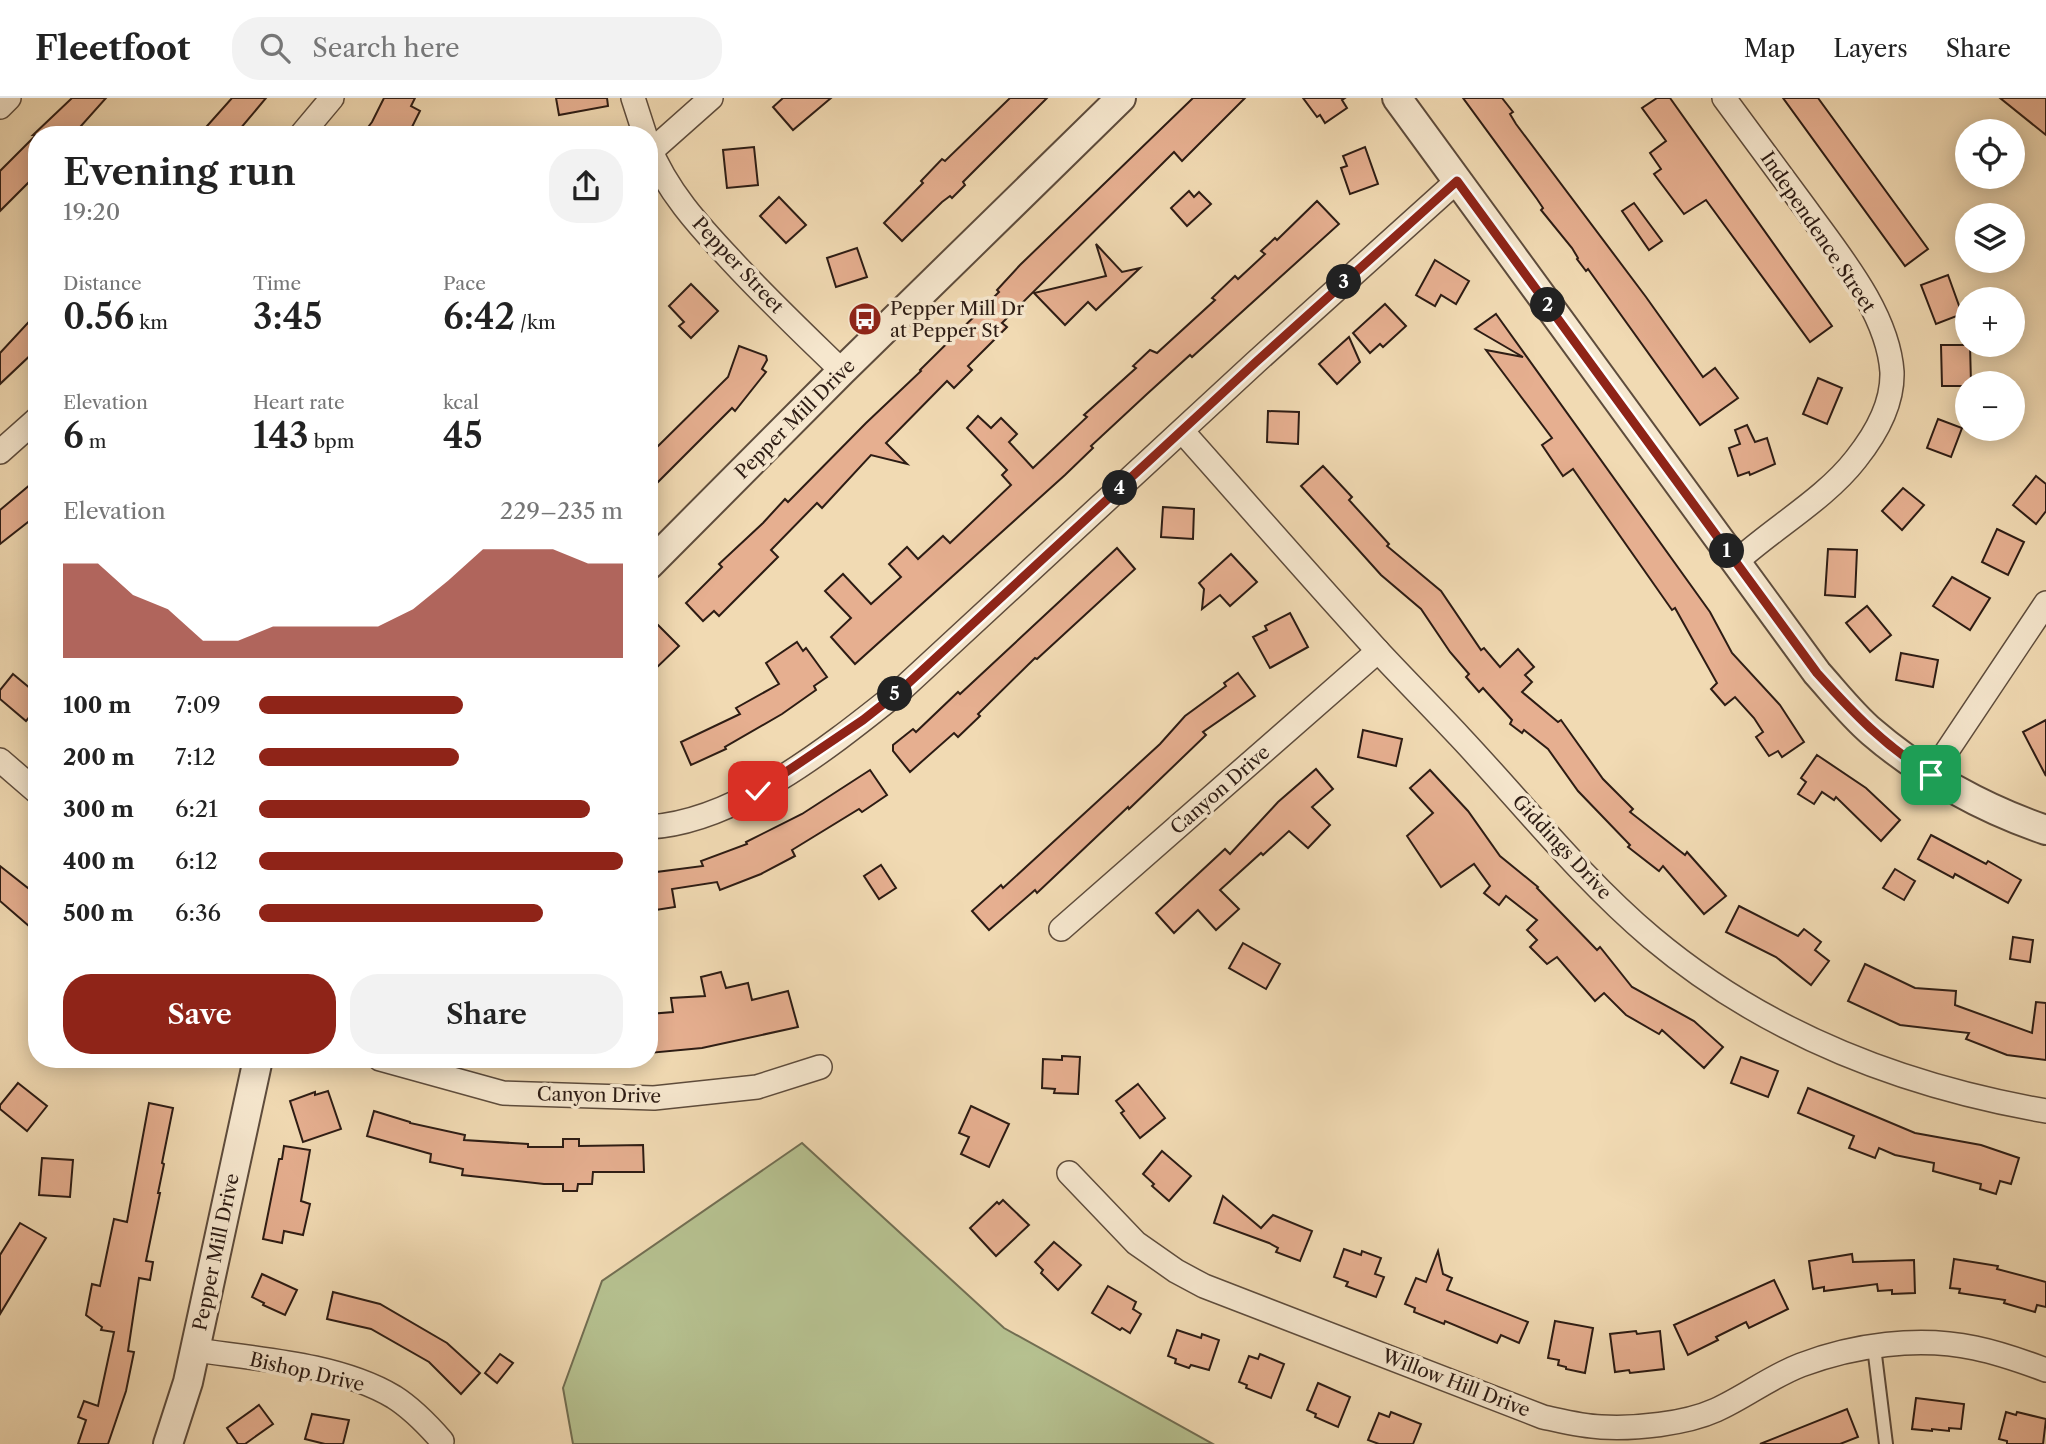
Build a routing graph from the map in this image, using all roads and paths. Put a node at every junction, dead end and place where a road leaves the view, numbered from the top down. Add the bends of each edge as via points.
1 (9, 98) edge
2 (332, 98) edge
3 (633, 98) edge
4 (711, 98) edge
5 (1121, 98) edge
6 (1396, 98) edge
7 (1724, 98) edge
8 (0, 107) edge
9 (309, 126) edge
10 (642, 126) edge
11 (658, 139) edge
12 (658, 164) edge
13 (1457, 181) junction
14 (842, 371) junction
15 (28, 427) edge
16 (1182, 431) junction
17 (0, 452) edge
18 (658, 556) edge
19 (1735, 562) junction
20 (2046, 603) edge
21 (1378, 651) junction
22 (0, 760) edge
23 (1931, 775) junction
24 (28, 784) edge
25 (658, 827) edge
26 (2046, 830) edge
27 (1061, 929) dead end
28 (256, 1068) edge
29 (413, 1068) edge
30 (820, 1068) dead end
31 (2046, 1111) edge
32 (1069, 1173) dead end
33 (1874, 1347) junction
34 (195, 1350) junction
35 (2046, 1370) edge
36 (442, 1441) dead end
37 (168, 1444) edge
38 (1885, 1444) edge

1 - 8 street
2 - 9 street
3 - 10 street, Pepper Street
4 - 11 street
5 - 14 street, Pepper Mill Drive
6 - 13 street
7 - 19 street, Independence Street via 1871,306 1886,341 1892,375 1885,411 1854,461
12 - 14 street, Pepper Street via 667,183 715,243
13 - 16 street
13 - 19 street
14 - 18 street, Pepper Mill Drive
15 - 17 street
16 - 21 street, Giddings Drive
16 - 25 street via 863,720 758,791 703,816
19 - 23 street via 1844,703 1900,755
20 - 23 street
21 - 27 street, Canyon Drive
21 - 31 street, Giddings Drive via 1623,911 1719,988 1810,1040 1863,1062 1948,1090
22 - 24 street
23 - 26 street
28 - 34 street, Pepper Mill Drive
29 - 30 street, Canyon Drive via 503,1093 654,1098 757,1087
32 - 33 street, Willow Hill Drive via 1136,1243 1176,1272 1543,1417 1600,1427 1679,1422 1717,1410 1803,1364
33 - 35 street, Willow Hill Drive via 1942,1343 1972,1347
33 - 38 lane
34 - 36 street, Bishop Drive via 302,1366 370,1385 409,1408
34 - 37 street, Pepper Mill Drive

